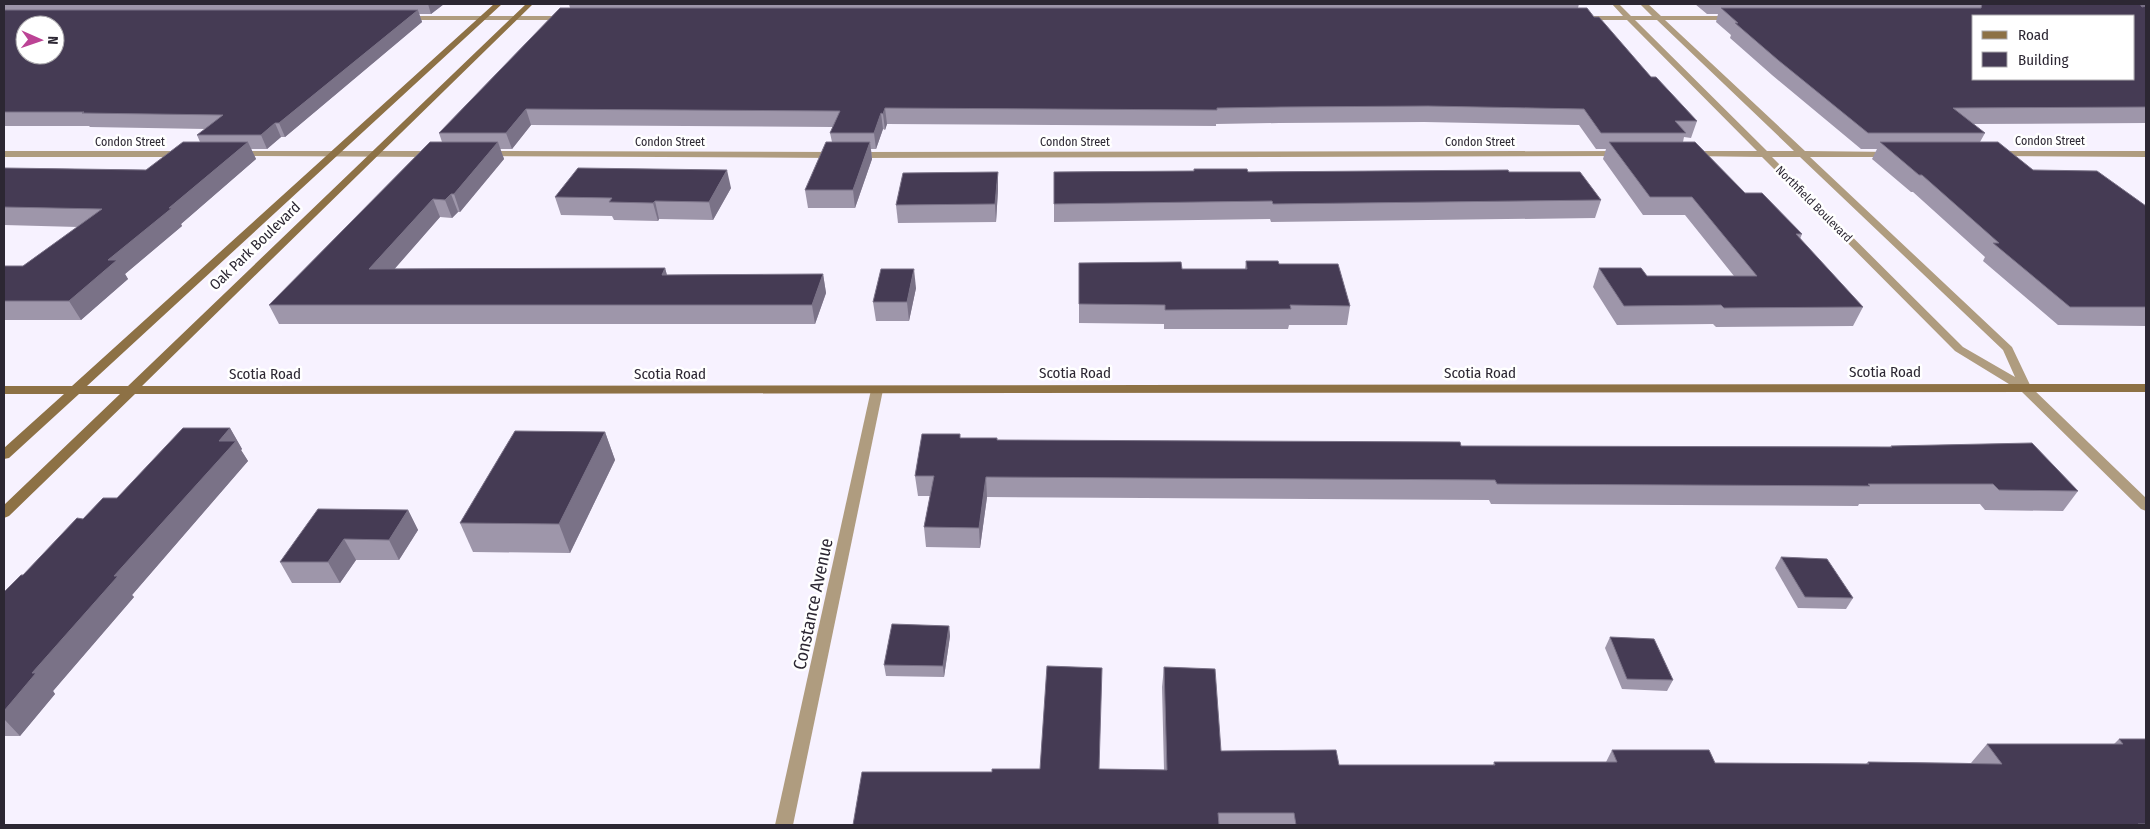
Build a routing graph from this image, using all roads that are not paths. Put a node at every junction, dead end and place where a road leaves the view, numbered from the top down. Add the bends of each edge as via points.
1 (498, 4) edge
2 (530, 4) edge
3 (1615, 4) edge
4 (1644, 4) edge
5 (400, 18) edge
6 (483, 18) junction
7 (516, 18) junction
8 (579, 18) edge
9 (1571, 18) edge
10 (1629, 18) junction
11 (1659, 18) junction
12 (1738, 18) edge
13 (4, 154) edge
14 (193, 154) edge
15 (223, 154) edge
16 (333, 154) junction
17 (374, 154) junction
18 (444, 154) edge
19 (473, 154) edge
20 (1631, 154) edge
21 (1681, 154) edge
22 (1764, 154) junction
23 (1803, 154) junction
24 (1896, 154) edge
25 (1986, 154) edge
26 (2146, 154) edge
27 (2146, 388) edge
28 (2026, 389) junction
29 (4, 390) edge
30 (76, 390) junction
31 (131, 390) junction
32 (878, 390) junction
33 (4, 455) edge
34 (2146, 506) edge
35 (4, 513) edge
36 (784, 825) edge

1 - 6 street, Oak Park Boulevard
2 - 7 street, Oak Park Boulevard
3 - 10 street, Northfield Boulevard
4 - 11 street, Northfield Boulevard
5 - 6 street
6 - 7 street
6 - 16 street, Oak Park Boulevard
7 - 8 street
7 - 17 street, Oak Park Boulevard
9 - 10 street
10 - 11 street
10 - 22 street, Northfield Boulevard
11 - 12 street
11 - 23 street, Northfield Boulevard
13 - 14 street, Condon Street
15 - 16 street
16 - 17 street
16 - 30 street, Oak Park Boulevard
17 - 18 street
17 - 31 street, Oak Park Boulevard
19 - 20 street, Condon Street
21 - 22 street
22 - 23 street
22 - 28 street, Northfield Boulevard via 1959,349
23 - 24 street
23 - 28 street, Northfield Boulevard via 2008,349
25 - 26 street, Condon Street
27 - 28 street, Scotia Road
28 - 32 street, Scotia Road
28 - 34 street, Northfield Boulevard
29 - 30 street, Scotia Road
30 - 31 street, Scotia Road
30 - 33 street, Oak Park Boulevard
31 - 32 street, Scotia Road
31 - 35 street, Oak Park Boulevard
32 - 36 street, Constance Avenue

